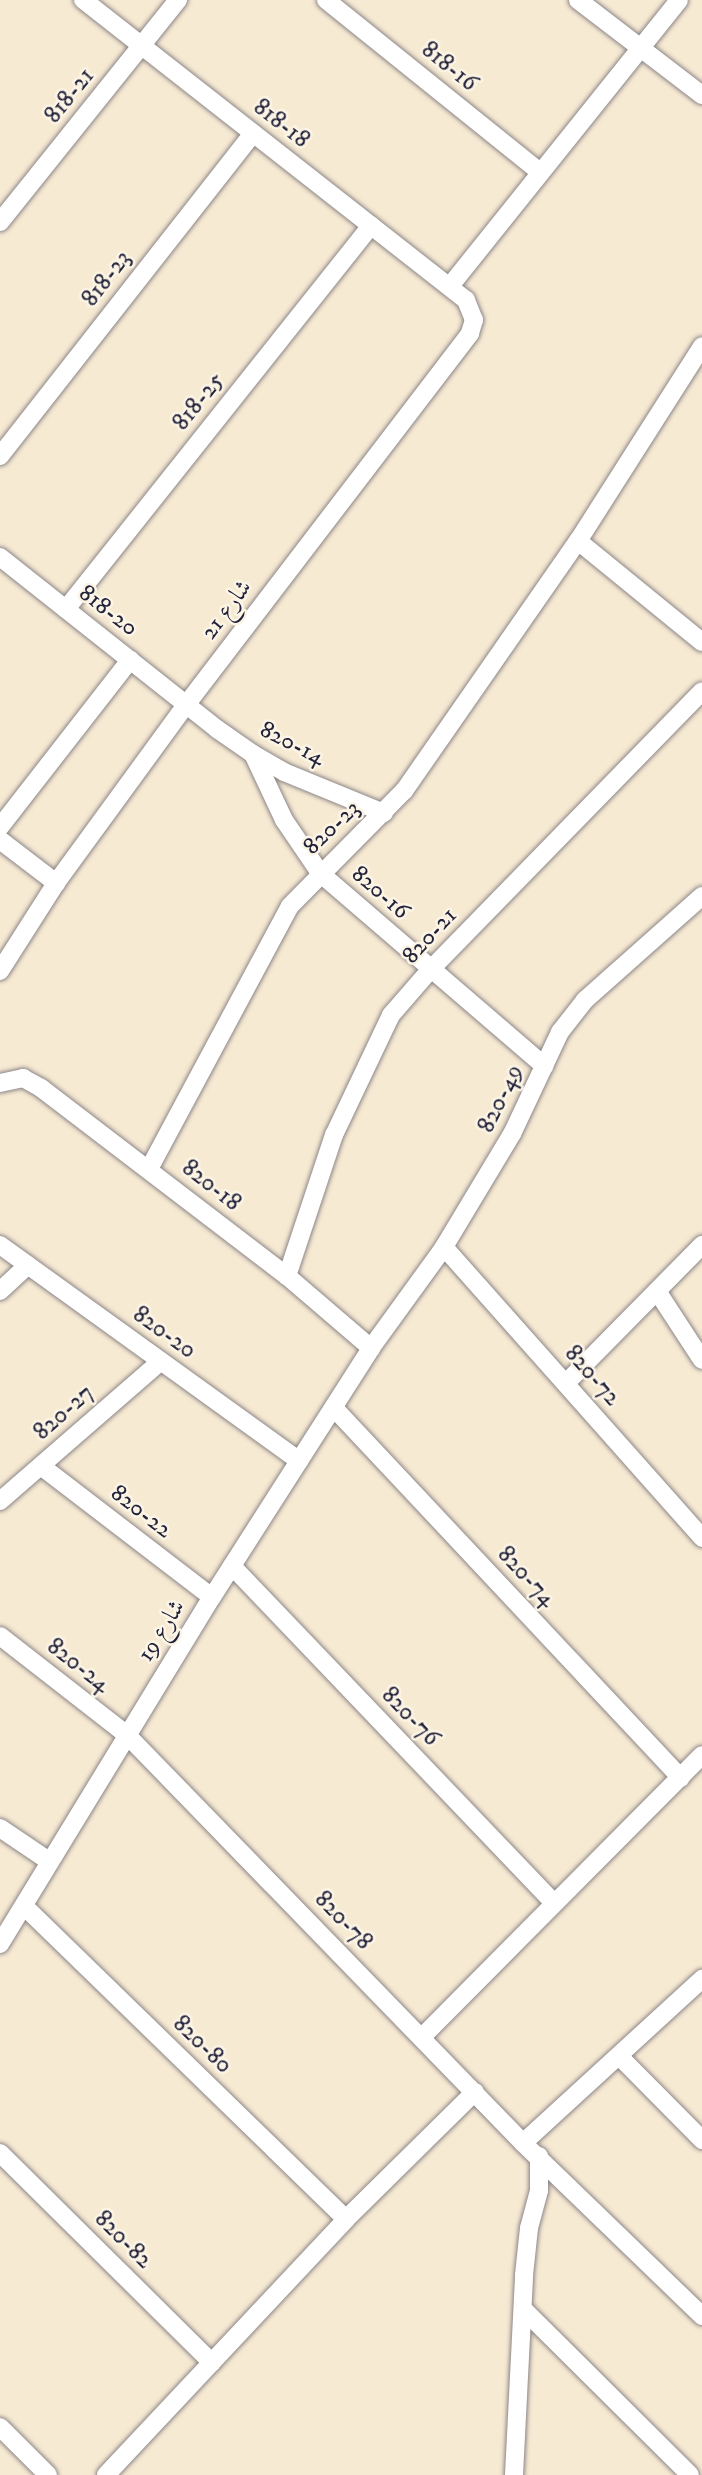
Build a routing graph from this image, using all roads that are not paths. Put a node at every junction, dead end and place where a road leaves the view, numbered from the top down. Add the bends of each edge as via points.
1 (83, 0) edge
2 (178, 0) edge
3 (326, 0) edge
4 (578, 0) edge
5 (679, 0) edge
6 (141, 46) junction
7 (638, 48) junction
8 (702, 96) edge
9 (253, 133) junction
10 (540, 172) junction
11 (0, 222) edge
12 (371, 225) junction
13 (450, 286) junction
14 (702, 346) edge
15 (0, 456) edge
16 (578, 541) junction
17 (2, 563) edge
18 (66, 609) junction
19 (702, 642) edge
20 (130, 660) junction
21 (702, 691) edge
22 (186, 705) junction
23 (253, 754) junction
24 (384, 813) junction
25 (0, 827) edge
26 (0, 840) edge
27 (320, 873) junction
28 (56, 883) junction
29 (702, 896) edge
30 (431, 969) junction
31 (0, 971) edge
32 (544, 1066) junction
33 (6, 1081) edge
34 (149, 1169) junction
35 (0, 1245) edge
36 (702, 1245) edge
37 (444, 1247) junction
38 (28, 1265) junction
39 (287, 1276) junction
40 (0, 1291) edge
41 (657, 1291) junction
42 (370, 1348) junction
43 (702, 1360) edge
44 (161, 1361) junction
45 (566, 1383) junction
46 (334, 1408) junction
47 (299, 1461) junction
48 (41, 1466) junction
49 (0, 1501) edge
50 (702, 1538) edge
51 (232, 1566) junction
52 (212, 1597) junction
53 (0, 1636) edge
54 (126, 1734) junction
55 (702, 1755) edge
56 (681, 1778) junction
57 (0, 1828) edge
58 (49, 1861) junction
59 (553, 1902) junction
60 (24, 1906) junction
61 (0, 1944) edge
62 (702, 1979) edge
63 (422, 2037) junction
64 (620, 2057) junction
65 (475, 2092) junction
66 (702, 2140) edge
67 (523, 2143) junction
68 (0, 2153) edge
69 (539, 2156) junction
70 (346, 2219) junction
71 (523, 2309) junction
72 (702, 2316) edge
73 (212, 2363) junction
74 (0, 2427) edge
75 (520, 2471) edge
76 (48, 2475) edge
77 (106, 2475) edge
78 (690, 2475) edge

1 - 6 street, 818-18
2 - 6 street, 818-21
3 - 10 street, 818-16
4 - 7 street
5 - 7 street
6 - 9 street, 818-18
6 - 11 street, 818-21
7 - 8 street
7 - 10 street
9 - 12 street, 818-18
9 - 15 street, 818-23
10 - 13 street
12 - 13 street, 818-18
12 - 18 street, 818-25
13 - 22 street, شارع 21 via 473,312 470,333
14 - 16 street, 820-23
16 - 19 street
16 - 24 street, 820-23 via 409,785
17 - 18 street, 818-20
18 - 20 street, 818-20
20 - 22 street, 818-20
20 - 25 street
21 - 30 street, 820-21
22 - 23 street, 820-14
22 - 28 street, شارع 21
23 - 24 street, 820-14 via 284,772
23 - 27 street, 820-16 via 284,820
24 - 27 street, 820-23
26 - 28 street
27 - 30 street, 820-16
27 - 34 street, 820-23 via 283,916
28 - 31 street, شارع 21
29 - 32 street, 820-49 via 584,1000 560,1032
30 - 32 street, 820-16
30 - 39 street, 820-21 via 391,1015 334,1135
32 - 37 street, 820-49 via 512,1134
33 - 34 street, 820-18 via 32,1082
34 - 39 street, 820-18
35 - 38 street, 820-20
36 - 41 street
37 - 42 street, 820-49
37 - 45 street, 820-72
38 - 40 street
38 - 44 street, 820-20
39 - 42 street, 820-18
41 - 43 street
41 - 45 street
42 - 46 street, شارع 19
44 - 47 street, 820-20
44 - 48 street, 820-27
45 - 50 street, 820-72
46 - 47 street, شارع 19
46 - 56 street, 820-74
47 - 51 street, شارع 19
48 - 49 street, 820-27
48 - 52 street, 820-22
51 - 52 street, شارع 19
51 - 59 street, 820-76
52 - 54 street, شارع 19
53 - 54 street, 820-24
54 - 58 street, شارع 19
54 - 63 street, 820-78
55 - 56 street
56 - 59 street
57 - 58 street
58 - 60 street, شارع 19
59 - 63 street
60 - 61 street, شارع 19
60 - 70 street, 820-80
62 - 64 street
63 - 65 street, 820-78
64 - 66 street
64 - 67 street
65 - 67 street, 820-78
65 - 70 street
67 - 69 street, 820-78
68 - 73 street, 820-82
69 - 71 street
69 - 72 street, 820-78
70 - 73 street
71 - 75 street
71 - 78 street
73 - 77 street
74 - 76 street

